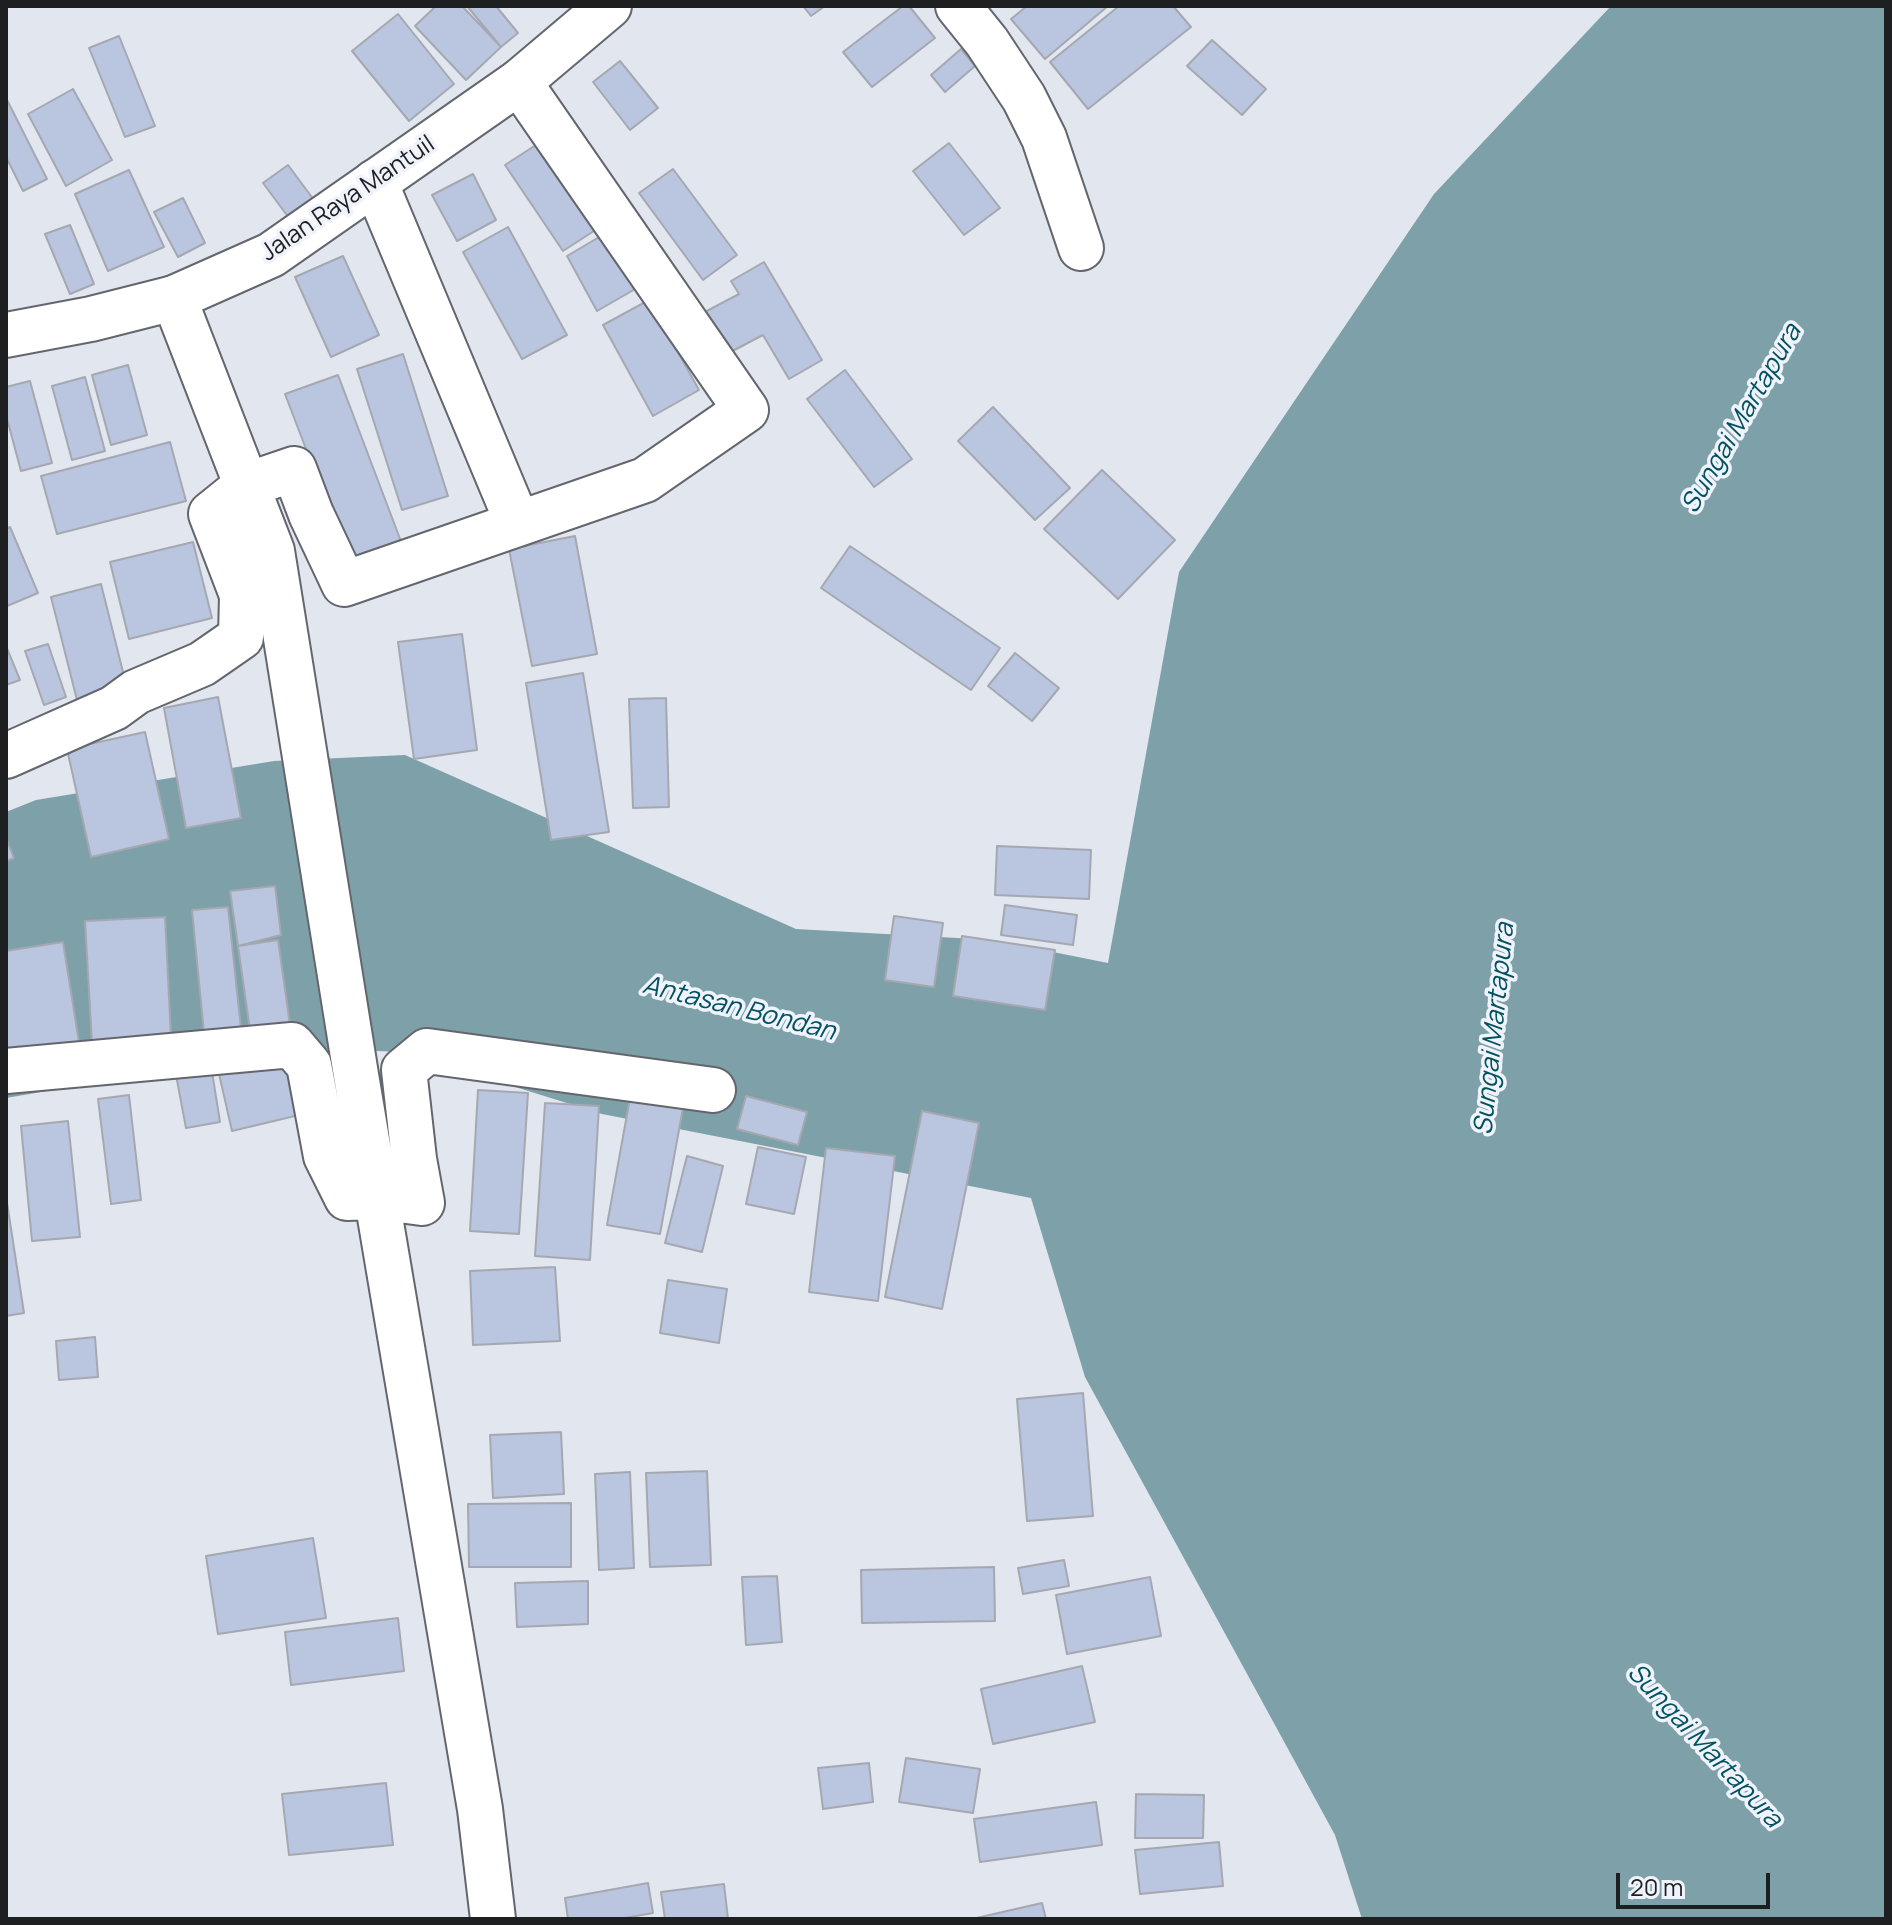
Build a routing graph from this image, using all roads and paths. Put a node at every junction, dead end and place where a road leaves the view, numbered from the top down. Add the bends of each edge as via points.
1 (609, 6) edge
2 (958, 6) edge
3 (519, 82) junction
4 (375, 182) junction
5 (1081, 248) dead end
6 (174, 298) junction
7 (6, 335) edge
8 (247, 485) junction
9 (518, 524) junction
10 (6, 756) edge
11 (6, 1071) edge
12 (713, 1090) dead end
13 (377, 1197) junction
14 (493, 1919) edge

1 - 3 street, Jalan Raya Mantuil
2 - 5 street via 1024,98 1044,138
3 - 4 street, Jalan Raya Mantuil
3 - 9 street via 746,410 645,480
4 - 6 street, Jalan Raya Mantuil via 271,255
4 - 9 street
6 - 7 street, Jalan Raya Mantuil
6 - 8 street
8 - 9 street via 294,469 344,584
8 - 10 street via 211,514 242,595 241,637 202,664
8 - 13 street via 272,551
11 - 13 street via 292,1045 309,1065 326,1156 347,1198
12 - 13 street via 427,1051 404,1070 422,1203
13 - 14 street via 480,1809

